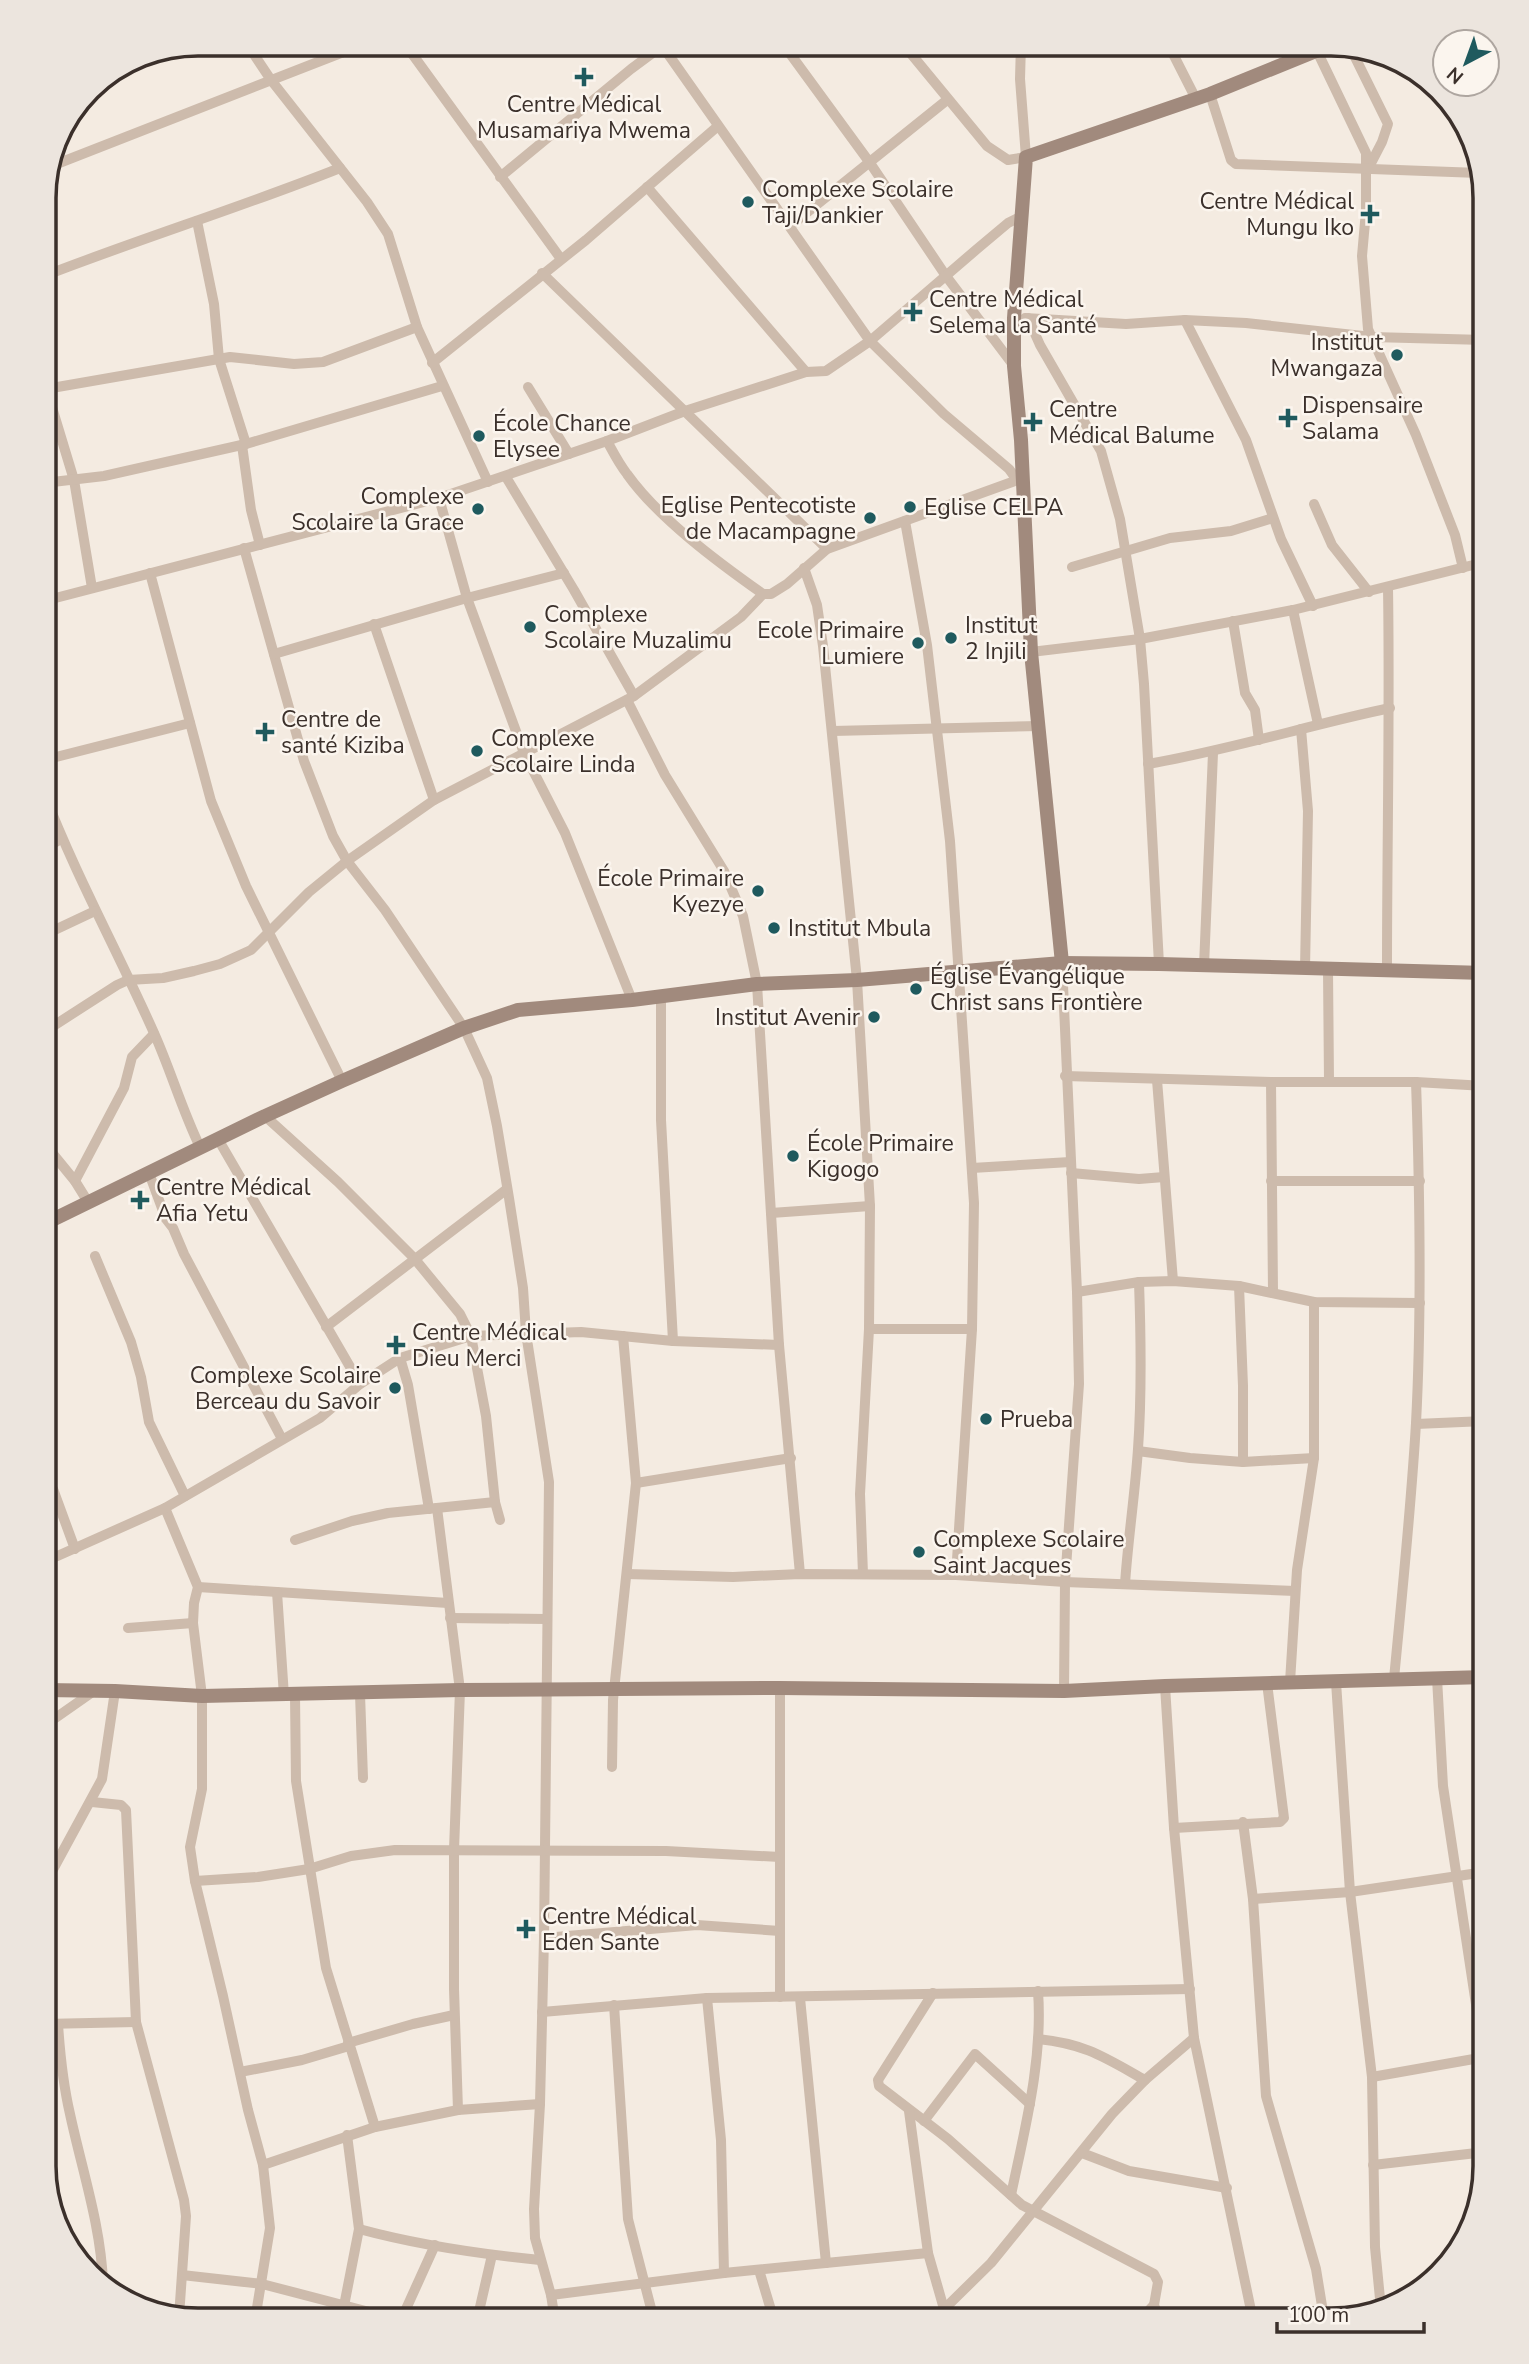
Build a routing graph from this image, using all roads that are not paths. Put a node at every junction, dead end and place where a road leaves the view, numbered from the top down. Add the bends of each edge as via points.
1 (255, 56) edge
2 (333, 56) edge
3 (414, 56) edge
4 (648, 56) edge
5 (670, 56) edge
6 (792, 56) edge
7 (912, 56) edge
8 (1021, 56) edge
9 (1176, 56) edge
10 (1303, 56) edge
11 (1332, 56) edge
12 (1356, 58) edge
13 (271, 80) junction
14 (1203, 97) junction
15 (947, 100) junction
16 (718, 126) junction
17 (1026, 157) junction
18 (61, 162) edge
19 (870, 163) junction
20 (340, 168) junction
21 (1368, 169) junction
22 (1471, 173) edge
23 (500, 177) junction
24 (647, 187) junction
25 (1020, 217) junction
26 (197, 221) junction
27 (790, 226) junction
28 (561, 259) junction
29 (56, 272) edge
30 (542, 273) junction
31 (946, 276) junction
32 (1021, 318) junction
33 (1185, 320) junction
34 (417, 327) junction
35 (1372, 337) junction
36 (1473, 340) edge
37 (870, 341) junction
38 (219, 359) junction
39 (432, 363) junction
40 (1014, 366) junction
41 (806, 372) junction
42 (56, 383) edge
43 (442, 386) junction
44 (528, 387) dead end
45 (685, 411) junction
46 (56, 429) edge
47 (607, 442) junction
48 (244, 445) junction
49 (569, 454) junction
50 (506, 477) junction
51 (1020, 479) junction
52 (74, 480) junction
53 (56, 482) edge
54 (488, 482) junction
55 (439, 498) junction
56 (1314, 504) dead end
57 (1273, 518) junction
58 (905, 521) junction
59 (260, 545) junction
60 (244, 548) junction
61 (827, 549) junction
62 (1125, 552) junction
63 (1473, 565) edge
64 (1072, 567) dead end
65 (804, 568) junction
66 (1463, 568) junction
67 (150, 573) junction
68 (564, 573) junction
69 (1388, 587) junction
70 (92, 588) junction
71 (1369, 592) junction
72 (763, 594) junction
73 (56, 598) edge
74 (467, 598) junction
75 (1312, 606) junction
76 (1293, 610) junction
77 (1233, 621) junction
78 (374, 624) junction
79 (1140, 639) junction
80 (1031, 652) junction
81 (274, 654) junction
82 (631, 698) junction
83 (1390, 708) junction
84 (190, 723) junction
85 (1318, 723) junction
86 (1038, 726) junction
87 (939, 728) junction
88 (1301, 729) junction
89 (833, 731) junction
90 (1259, 740) junction
91 (524, 753) junction
92 (1213, 753) junction
93 (56, 757) edge
94 (1148, 764) junction
95 (435, 800) junction
96 (56, 825) edge
97 (61, 839) junction
98 (56, 842) edge
99 (347, 861) junction
100 (95, 911) junction
101 (56, 929) edge
102 (268, 933) junction
103 (1062, 963) junction
104 (1159, 964) junction
105 (1204, 965) junction
106 (1305, 969) junction
107 (1387, 969) junction
108 (1328, 970) junction
109 (960, 972) junction
110 (1473, 973) edge
111 (128, 980) junction
112 (858, 980) junction
113 (757, 984) junction
114 (661, 996) junction
115 (632, 1000) junction
116 (56, 1024) edge
117 (464, 1028) junction
118 (154, 1034) junction
119 (1065, 1076) junction
120 (1157, 1080) junction
121 (342, 1081) junction
122 (1329, 1081) junction
123 (1270, 1082) junction
124 (1416, 1082) junction
125 (1473, 1085) edge
126 (265, 1116) junction
127 (218, 1139) junction
128 (200, 1147) junction
129 (56, 1158) edge
130 (972, 1168) junction
131 (1070, 1168) junction
132 (149, 1173) junction
133 (1164, 1177) junction
134 (75, 1181) junction
135 (1271, 1181) junction
136 (1420, 1181) junction
137 (507, 1189) junction
138 (89, 1202) junction
139 (870, 1206) junction
140 (771, 1213) junction
141 (56, 1218) edge
142 (95, 1256) dead end
143 (414, 1258) junction
144 (1173, 1280) junction
145 (1139, 1282) junction
146 (1239, 1286) junction
147 (1077, 1292) junction
148 (1273, 1292) junction
149 (1314, 1301) junction
150 (1420, 1303) junction
151 (326, 1327) junction
152 (869, 1329) junction
153 (972, 1329) junction
154 (526, 1333) junction
155 (471, 1336) junction
156 (623, 1336) junction
157 (673, 1341) junction
158 (779, 1345) junction
159 (400, 1358) junction
160 (360, 1384) junction
161 (1473, 1422) edge
162 (1416, 1424) junction
163 (282, 1439) junction
164 (1138, 1451) junction
165 (790, 1458) junction
166 (1314, 1458) junction
167 (1243, 1462) junction
168 (636, 1483) junction
169 (185, 1496) junction
170 (56, 1497) edge
171 (495, 1502) junction
172 (165, 1508) junction
173 (433, 1508) junction
174 (500, 1520) dead end
175 (295, 1540) dead end
176 (75, 1549) junction
177 (56, 1557) edge
178 (628, 1574) junction
179 (800, 1574) junction
180 (863, 1574) junction
181 (956, 1574) junction
182 (1066, 1582) junction
183 (1125, 1584) junction
184 (198, 1587) junction
185 (1295, 1591) junction
186 (277, 1592) junction
187 (448, 1603) junction
188 (450, 1618) junction
189 (547, 1619) junction
190 (193, 1623) junction
191 (128, 1628) dead end
192 (1473, 1677) edge
193 (1437, 1678) junction
194 (1394, 1679) junction
195 (1290, 1682) junction
196 (1336, 1682) junction
197 (1268, 1683) junction
198 (1165, 1686) junction
199 (780, 1688) junction
200 (614, 1689) junction
201 (56, 1690) edge
202 (460, 1690) junction
203 (95, 1691) junction
204 (115, 1691) junction
205 (545, 1691) junction
206 (1064, 1692) junction
207 (360, 1694) junction
208 (289, 1695) junction
209 (202, 1696) junction
210 (56, 1718) edge
211 (612, 1767) dead end
212 (363, 1778) dead end
213 (92, 1802) junction
214 (1243, 1822) junction
215 (1174, 1828) junction
216 (454, 1850) junction
217 (545, 1851) junction
218 (780, 1857) junction
219 (56, 1865) edge
220 (309, 1869) junction
221 (1473, 1874) edge
222 (1455, 1877) junction
223 (195, 1881) junction
224 (1350, 1892) junction
225 (1253, 1899) junction
226 (780, 1931) junction
227 (544, 1938) junction
228 (1473, 1986) edge
229 (1190, 1989) junction
230 (1038, 1991) junction
231 (933, 1993) junction
232 (780, 1997) junction
233 (707, 1998) junction
234 (800, 1998) junction
235 (614, 2005) junction
236 (541, 2012) junction
237 (454, 2015) junction
238 (136, 2022) junction
239 (58, 2024) joint
240 (1194, 2038) junction
241 (1038, 2039) junction
242 (348, 2044) junction
243 (1473, 2061) edge
244 (240, 2072) junction
245 (1372, 2077) junction
246 (1145, 2080) junction
247 (540, 2104) junction
248 (1030, 2104) junction
249 (458, 2110) junction
250 (909, 2111) junction
251 (924, 2121) junction
252 (375, 2127) junction
253 (347, 2136) junction
254 (1082, 2152) junction
255 (1473, 2153) edge
256 (263, 2165) junction
257 (1373, 2165) junction
258 (1227, 2188) junction
259 (1011, 2196) junction
260 (1035, 2210) junction
261 (359, 2229) junction
262 (435, 2245) junction
263 (928, 2253) junction
264 (492, 2255) junction
265 (540, 2260) junction
266 (826, 2263) junction
267 (102, 2270) edge
268 (759, 2270) junction
269 (724, 2273) junction
270 (183, 2275) junction
271 (645, 2282) junction
272 (262, 2284) junction
273 (551, 2295) junction
274 (1380, 2299) edge
275 (1154, 2305) junction
276 (344, 2306) junction
277 (179, 2307) edge
278 (257, 2308) edge
279 (352, 2308) edge
280 (406, 2308) edge
281 (480, 2308) edge
282 (553, 2308) edge
283 (651, 2308) edge
284 (770, 2308) edge
285 (944, 2308) edge
286 (945, 2308) edge
287 (1151, 2308) edge
288 (1155, 2308) edge
289 (1251, 2308) edge
290 (1322, 2308) edge

1 - 13 street
2 - 13 street
3 - 23 street
4 - 23 street
5 - 16 street
6 - 19 street
7 - 15 street
8 - 17 street
9 - 14 street
10 - 14 street
11 - 21 street
12 - 21 street via 1388,124
13 - 18 street
13 - 20 street
14 - 17 street
14 - 21 street via 1236,164
15 - 17 street via 987,146 1008,160
15 - 19 street
16 - 24 street
16 - 27 street
17 - 25 street
19 - 27 street
19 - 31 street
20 - 26 street
20 - 34 street via 388,234
21 - 22 street
21 - 35 street via 1362,256 1366,322
23 - 28 street
24 - 28 street
24 - 41 street
25 - 31 street
25 - 32 street
26 - 29 street
26 - 38 street via 214,304
27 - 37 street
28 - 30 street
30 - 39 street
30 - 45 street
31 - 37 street
31 - 40 street
32 - 33 street via 1126,324
32 - 40 street
32 - 62 street via 1101,451
33 - 35 street
33 - 57 street via 1245,440
34 - 38 street via 323,362
34 - 39 street
35 - 36 street
35 - 66 street via 1421,448
37 - 41 street via 826,371
37 - 51 street via 944,414
38 - 42 street
38 - 48 street
39 - 43 street
40 - 51 street
41 - 45 street
43 - 48 street
43 - 54 street
44 - 49 street
45 - 47 street
45 - 61 street
46 - 52 street
47 - 49 street
47 - 72 street via 643,494
48 - 52 street
48 - 59 street
49 - 50 street
50 - 54 street
50 - 68 street
51 - 58 street
51 - 80 street
52 - 53 street
52 - 70 street
54 - 55 street
55 - 59 street
55 - 74 street
56 - 71 street via 1332,545
57 - 62 street via 1231,531 1170,538
57 - 75 street
58 - 61 street
58 - 87 street
59 - 60 street
60 - 67 street
60 - 81 street
61 - 65 street
62 - 64 street
62 - 79 street
63 - 66 street
65 - 72 street via 779,589
65 - 89 street via 817,605
66 - 69 street
67 - 70 street
67 - 84 street
68 - 74 street
68 - 82 street
69 - 71 street
69 - 83 street
70 - 73 street
71 - 75 street
72 - 82 street via 741,617
74 - 78 street
74 - 91 street
75 - 76 street
76 - 77 street
76 - 85 street
77 - 79 street
77 - 90 street via 1245,693 1255,710
78 - 81 street
78 - 95 street
79 - 80 street
79 - 94 street
80 - 86 street
81 - 99 street via 308,772
82 - 91 street
82 - 113 street via 645,739 735,894
83 - 85 street
83 - 107 street
84 - 93 street
84 - 102 street via 211,801
85 - 88 street
86 - 87 street
86 - 103 street
87 - 89 street
87 - 109 street
88 - 90 street
88 - 106 street via 1308,811
89 - 112 street
90 - 92 street
91 - 95 street
91 - 115 street via 565,833
92 - 94 street
92 - 105 street
94 - 104 street
95 - 99 street
96 - 97 street
97 - 98 street
97 - 100 street
99 - 102 street
99 - 117 street
100 - 101 street
100 - 111 street
102 - 111 street via 251,950 220,964 163,978
102 - 121 street
103 - 104 street
103 - 109 street
103 - 119 street
104 - 105 street
105 - 106 street
106 - 108 street
107 - 108 street
107 - 110 street
108 - 122 street
109 - 112 street
109 - 130 street
111 - 116 street
111 - 118 street
112 - 113 street
112 - 139 street
113 - 114 street
113 - 140 street
114 - 115 street
114 - 157 street via 661,1120
115 - 117 street via 518,1010
117 - 121 street
117 - 137 street via 487,1078
118 - 128 street
118 - 134 street via 132,1057 124,1088
119 - 120 street
119 - 131 street
120 - 123 street
120 - 133 street
121 - 126 street
122 - 123 street
122 - 124 street
123 - 135 street
124 - 125 street
124 - 136 street
126 - 127 street
126 - 143 street
127 - 128 street
127 - 151 street
128 - 132 street
129 - 134 street
130 - 131 street
130 - 153 street
131 - 133 street via 1139,1179
131 - 147 street
132 - 138 street
132 - 163 street via 166,1219
133 - 144 street
134 - 138 street
135 - 136 street
135 - 148 street
136 - 150 street
137 - 143 street
137 - 154 street
138 - 141 street
139 - 140 street
139 - 152 street
140 - 158 street
142 - 169 street via 131,1342 149,1422
143 - 151 street
143 - 155 street via 460,1314
144 - 145 street
144 - 146 street
145 - 147 street
145 - 164 street via 1142,1369
146 - 148 street
146 - 167 street
147 - 182 street via 1078,1424
148 - 149 street
149 - 150 street
149 - 166 street
150 - 162 street
151 - 160 street
152 - 153 street
152 - 180 street via 860,1494
153 - 181 street
154 - 155 street
154 - 156 street
154 - 189 street via 549,1482
155 - 159 street
155 - 171 street
156 - 157 street
156 - 168 street
157 - 158 street
158 - 165 street
159 - 160 street
159 - 173 street
160 - 163 street via 320,1418
161 - 162 street
162 - 194 street
163 - 169 street
164 - 167 street
164 - 183 street
165 - 168 street
165 - 179 street
166 - 167 street
166 - 185 street
168 - 178 street
169 - 172 street
170 - 176 street
171 - 173 street
171 - 174 street
172 - 176 street
172 - 184 street
173 - 175 street via 372,1516
173 - 187 street
176 - 177 street
178 - 179 street
178 - 200 street
179 - 180 street
180 - 181 street
181 - 182 street
182 - 183 street
182 - 206 street
183 - 185 street
184 - 186 street
184 - 190 street
185 - 195 street
186 - 187 street
186 - 208 street
187 - 188 street
188 - 189 street
188 - 202 street
189 - 205 street
190 - 191 street
190 - 209 street
192 - 193 street
193 - 194 street
193 - 222 street via 1443,1786
194 - 196 street
195 - 196 street
195 - 197 street
196 - 224 street
197 - 198 street
197 - 214 street via 1284,1818 1280,1822
198 - 206 street
198 - 215 street
199 - 200 street
199 - 206 street
199 - 218 street
200 - 205 street
200 - 211 street
201 - 203 street
202 - 205 street
202 - 207 street
202 - 216 street
203 - 204 street
203 - 210 street
204 - 209 street
204 - 213 street via 102,1779
205 - 217 street
207 - 208 street
207 - 212 street
208 - 209 street
208 - 220 street
209 - 223 street via 202,1789 190,1847
213 - 219 street
213 - 238 street via 121,1805 126,1810
214 - 215 street
214 - 225 street
215 - 229 street
216 - 217 street
216 - 220 street via 375,1852
216 - 237 street
217 - 218 street
217 - 227 street
218 - 226 street
220 - 223 street
220 - 242 street via 326,1968
221 - 222 street
222 - 224 street
222 - 228 street
223 - 244 street
224 - 225 street
224 - 245 street
225 - 290 street via 1266,2096 1316,2269
226 - 227 street via 697,1925
226 - 232 street
227 - 236 street
229 - 230 street
229 - 240 street
230 - 231 street
230 - 241 street
231 - 234 street
231 - 250 street via 878,2080 879,2086
232 - 233 street
232 - 234 street
233 - 235 street
233 - 269 street via 721,2140
234 - 266 street
235 - 236 street
235 - 271 street via 628,2219
236 - 247 street
237 - 242 street
237 - 249 street
238 - 239 street
238 - 270 street via 184,2200
239 - 267 street via 69,2113
240 - 246 street
240 - 258 street
241 - 246 street via 1090,2049
241 - 248 street
242 - 244 street via 302,2060
242 - 252 street
243 - 245 street
244 - 256 street
245 - 257 street
246 - 254 street
247 - 249 street
247 - 265 street via 534,2209
248 - 251 street via 975,2054
248 - 259 street
249 - 252 street
250 - 251 street
250 - 263 street
251 - 259 street
252 - 253 street
253 - 256 street
253 - 261 street
254 - 258 street via 1129,2171
254 - 260 street
255 - 257 street
256 - 272 street via 270,2228
257 - 274 street
258 - 289 street
259 - 260 street
260 - 275 street via 1154,2274 1158,2282
260 - 286 street
261 - 262 street
261 - 276 street
262 - 264 street
262 - 280 street
263 - 266 street
263 - 285 street
264 - 265 street
264 - 281 street
265 - 273 street
266 - 268 street
268 - 269 street
268 - 284 street
269 - 271 street
270 - 272 street
270 - 277 street
271 - 273 street
271 - 283 street
272 - 276 street
272 - 278 street
273 - 282 street
275 - 287 street
275 - 288 street
276 - 279 street

